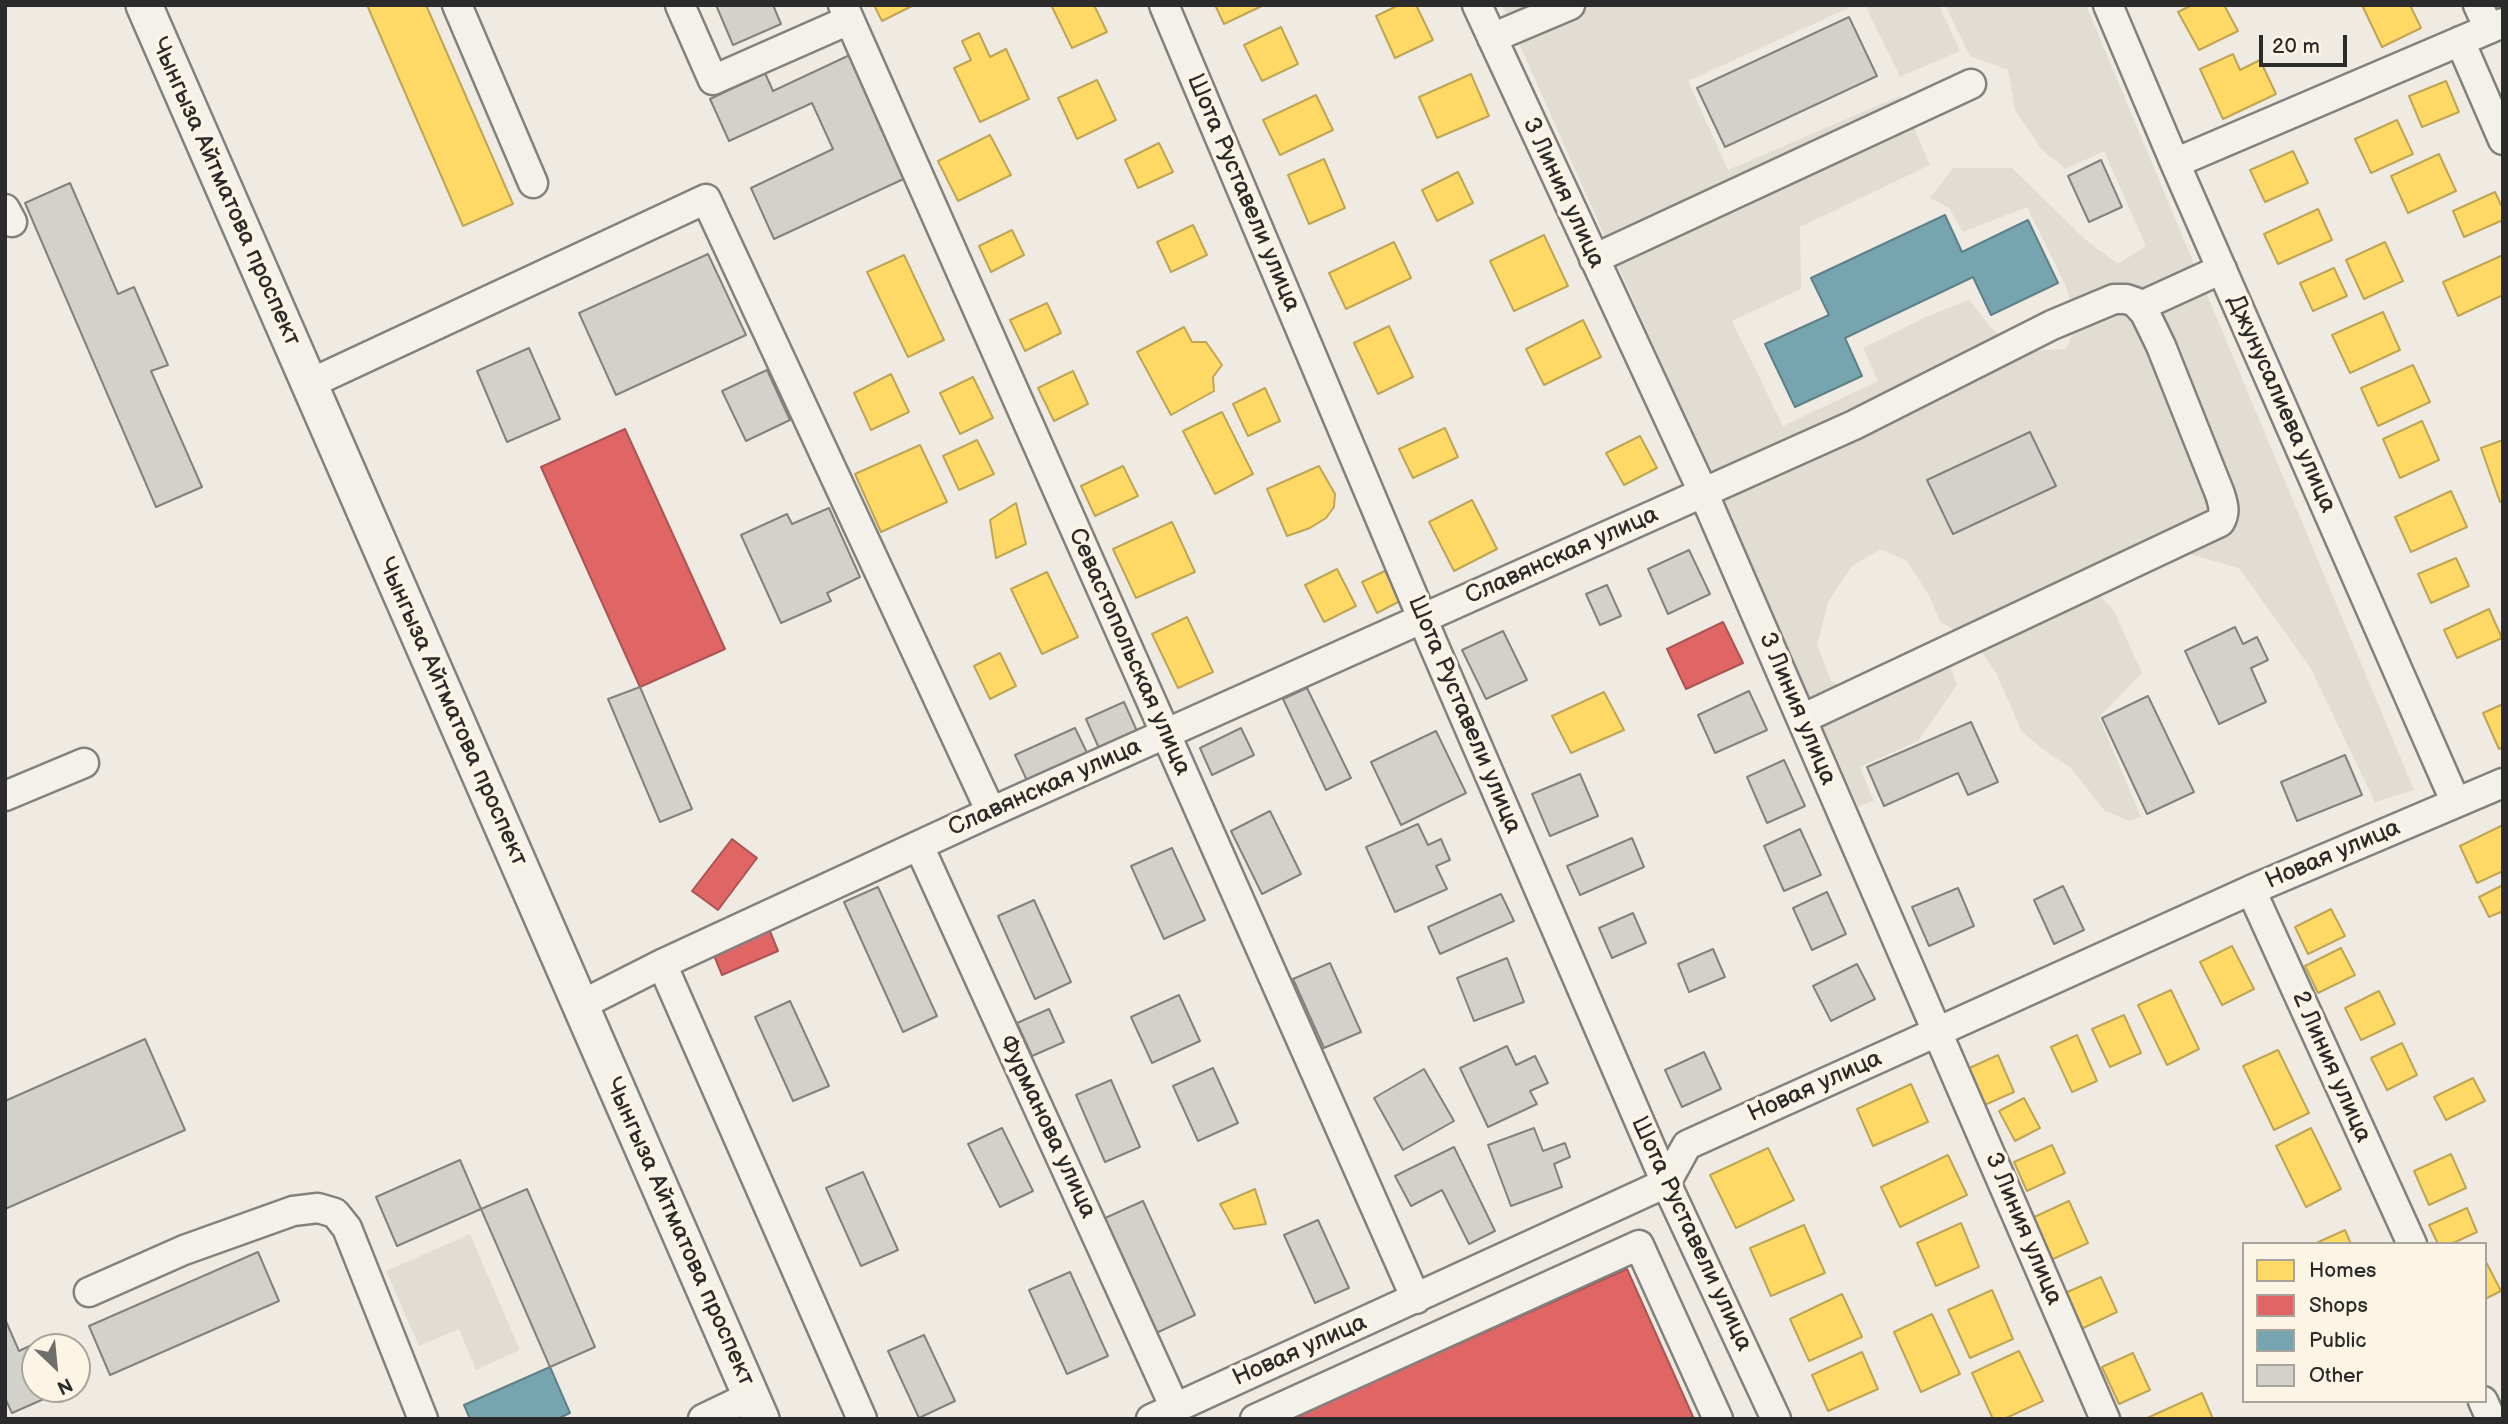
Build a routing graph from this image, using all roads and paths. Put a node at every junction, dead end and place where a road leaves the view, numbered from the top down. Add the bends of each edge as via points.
1 (457, 5) edge
2 (680, 5) edge
3 (1164, 5) edge
4 (1477, 5) edge
5 (1570, 5) edge
6 (2108, 5) edge
7 (154, 9) edge
8 (846, 12) edge
9 (2490, 19) edge
10 (1492, 38) junction
11 (2460, 41) junction
12 (1971, 84) dead end
13 (2503, 140) edge
14 (2175, 163) junction
15 (533, 183) dead end
16 (1594, 259) junction
17 (2222, 269) junction
18 (2141, 306) junction
19 (309, 384) junction
20 (1703, 492) junction
21 (1422, 618) junction
22 (1802, 719) junction
23 (1166, 734) junction
24 (84, 763) dead end
25 (2503, 783) edge
26 (5, 796) edge
27 (2456, 803) junction
28 (991, 812) junction
29 (919, 846) junction
30 (2251, 890) junction
31 (662, 964) junction
32 (581, 1005) junction
33 (1937, 1031) junction
34 (1666, 1184) junction
35 (2411, 1242) edge
36 (89, 1292) dead end
37 (1416, 1299) junction
38 (2484, 1403) edge
39 (756, 1408) edge
40 (1163, 1413) edge
41 (423, 1419) edge
42 (703, 1419) edge
43 (862, 1419) edge
44 (1255, 1419) edge
45 (1718, 1419) edge
46 (1776, 1419) edge
47 (2105, 1419) edge
48 (2491, 1419) edge

1 - 15 street
2 - 8 street via 713,80
3 - 21 street, Шота Руставели улица
4 - 10 street, 3 Линия улица
5 - 10 street
6 - 14 street, Джунусалиева улица
7 - 19 main road, Чынгыза Айтматова проспект
8 - 23 street, Севастопольская улица
9 - 11 street
10 - 16 street, 3 Линия улица
11 - 13 street
11 - 14 street
12 - 16 street
14 - 17 street, Джунусалиева улица
16 - 20 street, 3 Линия улица
17 - 18 street
17 - 27 street, Джунусалиева улица
18 - 20 street, Славянская улица via 2114,299 2052,325 1854,425
18 - 22 street via 2220,494 2224,516 2220,522
19 - 28 street via 706,199
19 - 32 main road, Чынгыза Айтматова проспект
20 - 21 street, Славянская улица
20 - 22 street, 3 Линия улица
21 - 23 street, Славянская улица
21 - 34 street, Шота Руставели улица
22 - 33 street, 3 Линия улица
23 - 28 street, Славянская улица
23 - 37 street, Севастопольская улица
24 - 26 street
25 - 27 street, Новая улица
27 - 30 street, Новая улица
28 - 29 street, Славянская улица
29 - 31 street, Славянская улица
29 - 40 street, Фурманова улица
30 - 33 street, Новая улица
30 - 35 street, 2 Линия улица
31 - 32 street, Славянская улица
31 - 43 street
32 - 39 main road, Чынгыза Айтматова проспект
33 - 34 street, Новая улица via 1687,1145
33 - 47 street, 3 Линия улица
34 - 37 street, Новая улица
34 - 46 street, Шота Руставели улица
36 - 41 street via 184,1250 293,1212 318,1208 335,1213 347,1228
37 - 40 street, Новая улица
38 - 48 street
39 - 42 street
44 - 45 street via 1639,1245

